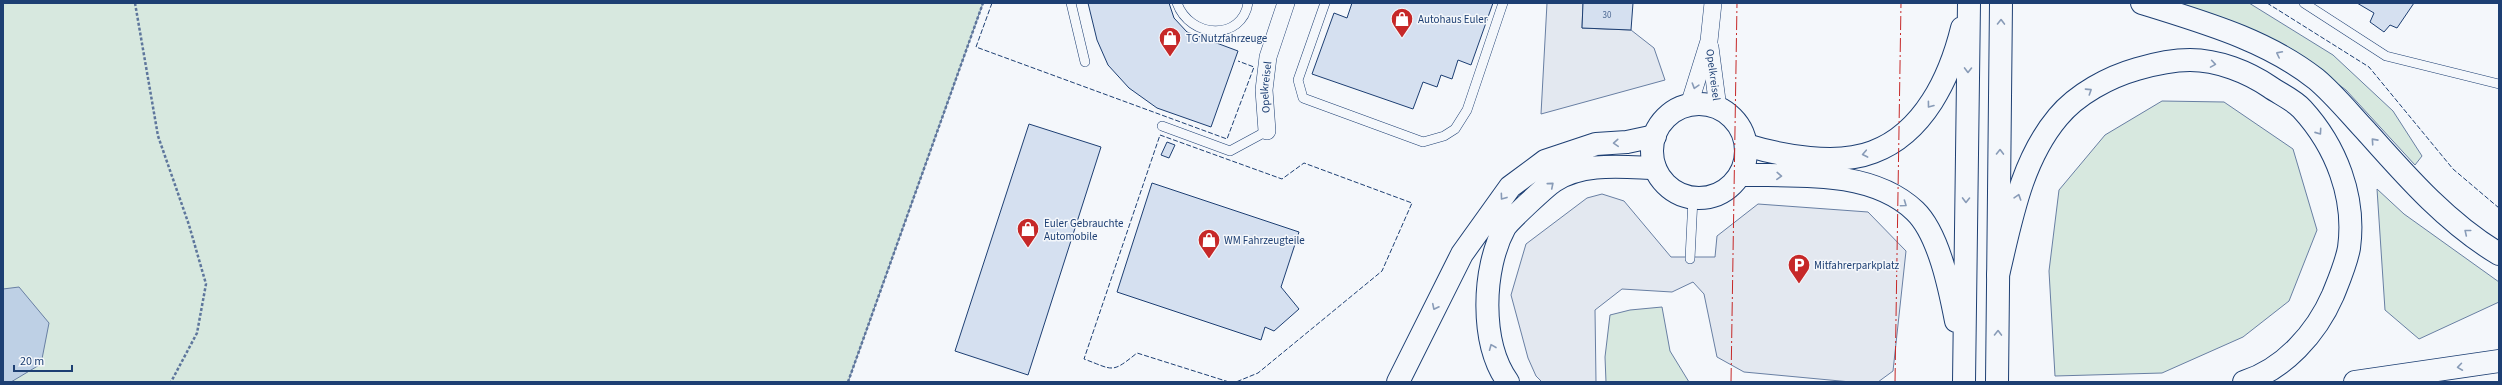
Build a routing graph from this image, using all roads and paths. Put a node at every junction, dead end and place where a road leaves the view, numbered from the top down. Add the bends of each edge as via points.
1 (135, 3) edge
2 (983, 3) edge
3 (1071, 3) edge
4 (1177, 3) edge
5 (1248, 3) edge
6 (1286, 3) edge
7 (1325, 3) edge
8 (1503, 3) edge
9 (1713, 3) edge
10 (1968, 3) edge
11 (2001, 3) edge
12 (2142, 3) edge
13 (2304, 3) edge
14 (1709, 40) junction
15 (1085, 62) dead end
16 (2499, 84) edge
17 (1689, 105) junction
18 (1718, 108) junction
19 (1162, 126) dead end
20 (1268, 131) joint
21 (1655, 136) junction
22 (1746, 145) junction
23 (1655, 168) junction
24 (1740, 175) junction
25 (1693, 198) junction
26 (2499, 254) edge
27 (1690, 259) dead end
28 (1998, 275) junction
29 (2499, 361) edge
30 (1964, 374) edge
31 (171, 382) edge
32 (848, 382) edge
33 (1398, 382) edge
34 (1508, 382) edge
35 (1997, 382) edge
36 (2244, 382) edge
37 (2355, 382) edge

1 - 31 path via 158,136 189,225 206,284 197,333
2 - 32 path
3 - 15 lane
4 - 5 lane via 1180,12 1190,24 1210,31 1224,30 1236,24 1247,9
6 - 20 street, Opelkreisel via 1268,57 1264,90
7 - 8 lane via 1298,80 1303,98 1423,142 1444,136 1455,128 1467,110
9 - 14 street, Opelkreisel
10 -> 22 main road via 1958,43 1937,94 1921,116 1900,137 1873,152 1839,159 1777,153
10 -> 30 main road
28 -> 11 main road
26 -> 12 main road via 2482,244 2446,214 2408,178 2317,79 2288,59 2242,37
13 - 16 lane via 2386,56
14 -> 17 street, Opelkreisel
14 - 18 street, Opelkreisel
17 - 18 main road
17 - 21 main road via 1674,111 1662,122
18 - 22 main road via 1732,117 1741,130
19 - 20 lane, Opelkreisel via 1230,150
21 - 23 main road via 1652,157
21 -> 33 main road via 1627,142 1596,144 1545,161 1510,187 1462,254
22 - 24 main road via 1746,156
23 - 25 main road via 1664,182 1677,193
34 -> 23 main road via 1490,340 1488,272 1506,226 1554,181 1594,166
24 - 25 main road via 1728,189 1712,197
24 -> 30 main road via 1861,183 1879,189 1915,212 1939,254 1952,303
25 - 27 lane
35 -> 28 main road
28 -> 36 main road via 2011,218 2026,173 2040,144 2059,116 2088,92 2120,74 2155,64 2191,60 2222,65 2252,75 2301,108 2320,132 2336,158 2348,193 2350,223 2349,249 2341,276 2326,310 2309,336 2288,357
29 -> 37 main road

